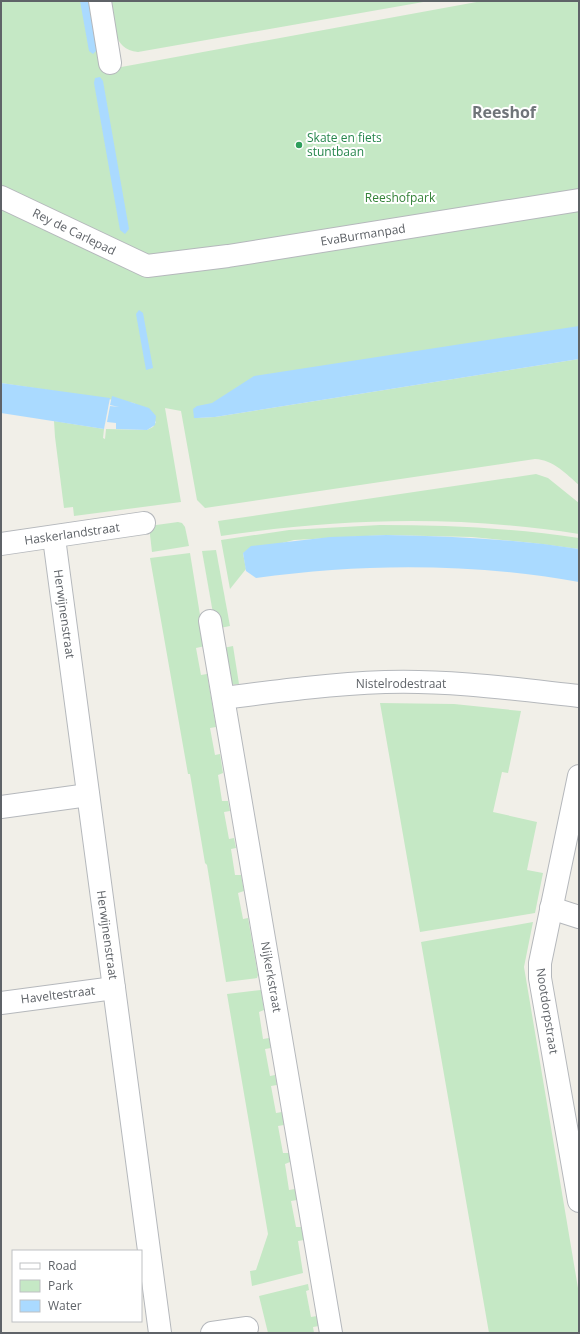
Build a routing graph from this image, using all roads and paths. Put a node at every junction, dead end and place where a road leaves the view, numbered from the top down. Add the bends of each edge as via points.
1 (100, 1) edge
2 (110, 62) dead end
3 (1, 197) edge
4 (579, 200) edge
5 (147, 266) joint
6 (144, 523) dead end
7 (54, 538) junction
8 (1, 544) edge
9 (210, 621) dead end
10 (579, 696) edge
11 (224, 698) junction
12 (579, 776) edge
13 (88, 795) junction
14 (1, 807) edge
15 (551, 908) junction
16 (579, 917) edge
17 (114, 988) junction
18 (1, 1003) edge
19 (579, 1201) edge
20 (247, 1328) dead end
21 (160, 1333) edge
22 (212, 1333) edge
23 (331, 1333) edge

1 - 2 street
3 - 5 street, Rey de Carlepad
4 - 5 street, EvaBurmanpad via 228,256
6 - 7 street, Haskerlandstraat
7 - 8 street, Haskerlandstraat
7 - 13 street, Herwijnenstraat
9 - 11 street, Nijkerkstraat
10 - 11 street, Nistelrodestraat via 458,684 386,682 306,686
11 - 23 street, Nijkerkstraat
12 - 15 street, Nootdorpstraat
13 - 14 street
13 - 17 street, Herwijnenstraat
15 - 16 street
15 - 19 street, Nootdorpstraat via 540,963 540,978
17 - 18 street, Haveltestraat
17 - 21 street, Herwijnenstraat
20 - 22 street

